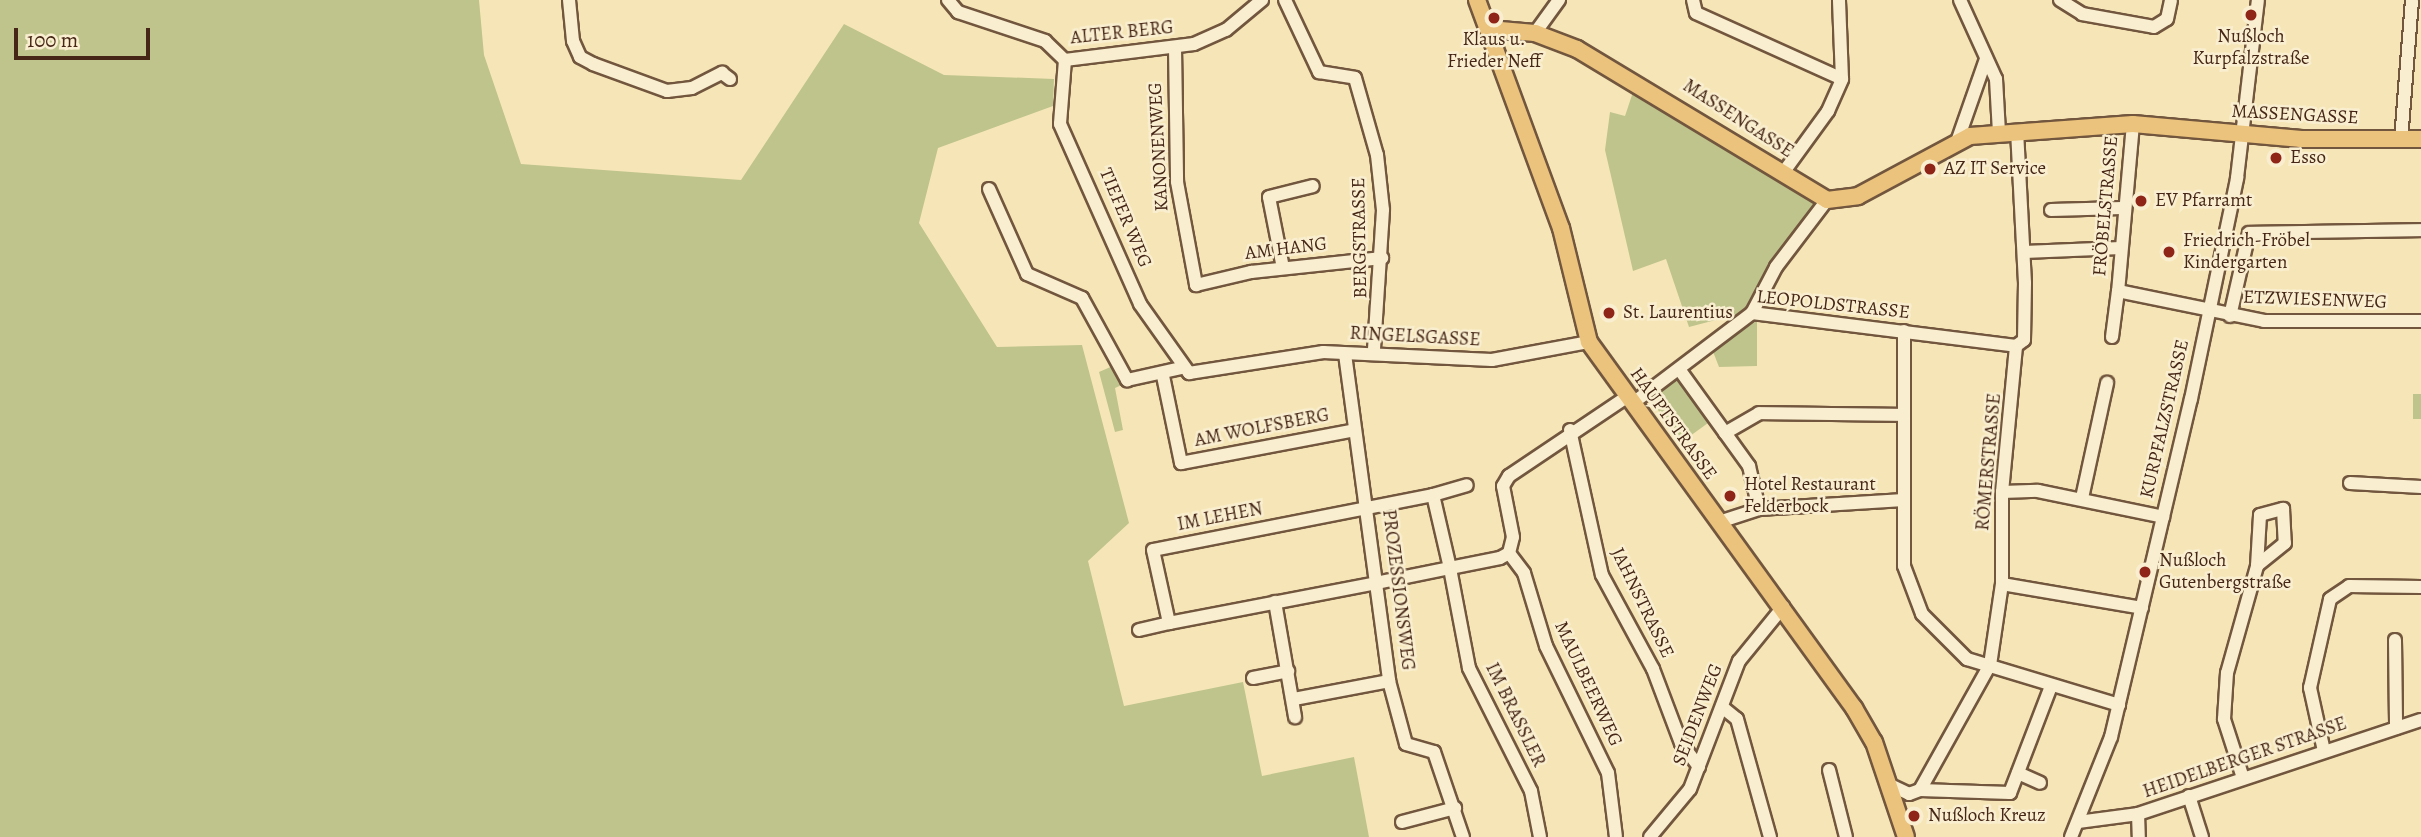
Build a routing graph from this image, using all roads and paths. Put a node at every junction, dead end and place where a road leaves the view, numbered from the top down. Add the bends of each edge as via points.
1 (569, 0) edge
2 (948, 0) edge
3 (1262, 0) edge
4 (1285, 0) edge
5 (1477, 0) edge
6 (1559, 0) edge
7 (1693, 0) edge
8 (1839, 0) edge
9 (1959, 0) edge
10 (2060, 0) edge
11 (2171, 0) edge
12 (2258, 0) edge
13 (2412, 0) edge
14 (1489, 29) junction
15 (1535, 33) junction
16 (1175, 48) junction
17 (1986, 59) junction
18 (1065, 60) junction
19 (730, 79) dead end
20 (1842, 79) junction
21 (2133, 124) junction
22 (2017, 132) junction
23 (1999, 134) junction
24 (2244, 135) junction
25 (1958, 139) junction
26 (2421, 139) edge
27 (2401, 140) junction
28 (1783, 173) junction
29 (1313, 186) dead end
30 (989, 189) dead end
31 (1828, 200) junction
32 (2122, 208) junction
33 (2051, 210) dead end
34 (2421, 230) edge
35 (2121, 248) junction
36 (2024, 252) junction
37 (1382, 258) junction
38 (1283, 268) junction
39 (1196, 285) joint
40 (2118, 290) junction
41 (1752, 313) junction
42 (2209, 313) junction
43 (2230, 316) junction
44 (2421, 321) edge
45 (1904, 331) junction
46 (2112, 337) dead end
47 (1589, 342) junction
48 (2016, 346) junction
49 (1374, 350) junction
50 (1345, 354) junction
51 (1181, 368) junction
52 (1679, 369) junction
53 (1163, 376) junction
54 (2107, 383) dead end
55 (1631, 399) junction
56 (1904, 415) junction
57 (1355, 430) junction
58 (1570, 430) junction
59 (1725, 433) junction
60 (2350, 483) dead end
61 (1467, 485) dead end
62 (2421, 488) edge
63 (2002, 492) junction
64 (1433, 495) junction
65 (2082, 498) junction
66 (1904, 500) junction
67 (1368, 508) junction
68 (1759, 509) junction
69 (2162, 517) junction
70 (1719, 522) junction
71 (1509, 553) junction
72 (2257, 566) dead end
73 (1450, 568) junction
74 (1376, 583) junction
75 (2002, 584) junction
76 (2421, 587) edge
77 (1275, 602) junction
78 (1783, 607) junction
79 (2143, 608) junction
80 (1169, 623) junction
81 (1139, 630) dead end
82 (2395, 640) dead end
83 (1990, 665) junction
84 (1288, 670) junction
85 (1253, 678) dead end
86 (1389, 681) junction
87 (2051, 686) junction
88 (1294, 699) junction
89 (2119, 705) junction
90 (1722, 707) junction
91 (1295, 717) dead end
92 (2421, 720) edge
93 (2396, 728) junction
94 (2324, 751) junction
95 (1699, 767) junction
96 (1829, 770) dead end
97 (2018, 773) junction
98 (2243, 778) junction
99 (2040, 783) dead end
100 (1890, 785) junction
101 (1920, 790) junction
102 (2189, 796) junction
103 (1455, 808) junction
104 (2138, 814) junction
105 (1402, 822) dead end
106 (2078, 822) junction
107 (1463, 837) edge
108 (1540, 837) edge
109 (1616, 837) edge
110 (1650, 837) edge
111 (1770, 837) edge
112 (1846, 837) edge
113 (1906, 837) edge
114 (2071, 837) edge
115 (2139, 837) edge
116 (2202, 837) edge

1 - 19 street via 573,41 580,57 593,64 667,91 692,88 722,73
2 - 18 street, ALTER BERG via 958,12 1045,41
3 - 16 street, ALTER BERG via 1226,30
4 - 37 street, BERGSTRASSE via 1319,72 1355,78 1379,169
5 - 14 main road, HAUPTSTRASSE
6 - 15 street
7 - 20 street via 1696,13
8 - 20 street
9 - 17 street
10 - 11 street via 2082,14 2154,27 2167,19
12 - 24 street, KURPFALZSTRASSE
13 - 27 street
14 - 15 main road, MASSENGASSE
14 - 47 main road, HAUPTSTRASSE via 1561,228
15 - 28 main road, MASSENGASSE via 1674,103
16 - 18 street, ALTER BERG
16 - 39 street, KANONENWEG via 1177,182
17 - 23 street via 1996,79
17 - 25 street
18 - 51 street, TIEFER WEG via 1060,124 1140,304
20 - 28 street
21 - 22 main road, MASSENGASSE
21 - 24 main road, MASSENGASSE
21 - 32 street, FRÖBELSTRASSE
22 - 23 main road, MASSENGASSE
22 - 36 street, RÖMERSTRASSE
23 - 25 main road, MASSENGASSE
24 - 27 main road, MASSENGASSE
24 - 42 street, KURPFALZSTRASSE
25 - 31 main road, MASSENGASSE via 1858,196
26 - 27 main road, MASSENGASSE
28 - 31 main road, MASSENGASSE
29 - 38 street via 1269,197
30 - 53 street via 1027,274 1082,298 1127,380
31 - 41 street via 1776,267
32 - 33 street
32 - 35 street, FRÖBELSTRASSE
34 - 43 street via 2249,233
35 - 36 street
35 - 40 street, FRÖBELSTRASSE
36 - 48 street, RÖMERSTRASSE via 2024,340
37 - 38 street, AM HANG
37 - 49 street, BERGSTRASSE
38 - 39 street, AM HANG
40 - 42 street, FRÖBELSTRASSE
40 - 46 street, FRÖBELSTRASSE
41 - 45 street, LEOPOLDSTRASSE
41 - 52 street, LEOPOLDSTRASSE
42 - 43 street, ETZWIESENWEG
42 - 69 street, KURPFALZSTRASSE
43 - 44 street, ETZWIESENWEG
45 - 48 street, LEOPOLDSTRASSE
45 - 56 street
47 - 49 street, RINGELSGASSE via 1492,360
47 - 55 main road, HAUPTSTRASSE
48 - 63 street, RÖMERSTRASSE
49 - 50 street, RINGELSGASSE
50 - 51 street, RINGELSGASSE via 1323,352 1196,375
50 - 57 street, PROZESSIONSWEG
51 - 53 street
52 - 55 street, LEOPOLDSTRASSE
52 - 59 street
53 - 57 street, AM WOLFSBERG via 1181,463
54 - 65 street
55 - 58 street
55 - 70 main road, HAUPTSTRASSE
56 - 59 street via 1759,413
56 - 66 street
57 - 67 street, PROZESSIONSWEG
58 - 71 street via 1503,486 1513,537
58 - 95 street, JAHNSTRASSE via 1602,575 1653,669 1681,744
59 - 68 street via 1749,466
60 - 62 street
61 - 64 street
63 - 65 street
63 - 75 street, RÖMERSTRASSE
64 - 67 street
64 - 73 street, IM BRASSLER
65 - 69 street
66 - 68 street
66 - 83 street via 1904,566 1914,598 1950,647
67 - 74 street, PROZESSIONSWEG
67 - 80 street, IM LEHEN via 1153,550
68 - 70 street
69 - 79 street, KURPFALZSTRASSE
70 - 78 main road, HAUPTSTRASSE
71 - 73 street
71 - 109 street, MAULBEERWEG via 1524,573 1546,646 1608,773
72 - 98 street via 2223,697 2226,731
73 - 74 street
73 - 108 street, IM BRASSLER via 1469,668 1531,791
74 - 77 street
74 - 86 street, PROZESSIONSWEG
75 - 79 street
75 - 83 street, RÖMERSTRASSE
76 - 94 street via 2349,586 2330,599 2310,688
77 - 80 street
77 - 84 street
78 - 90 street, SEIDENWEG via 1739,661
78 - 100 main road, HAUPTSTRASSE via 1854,708
79 - 89 street, KURPFALZSTRASSE
80 - 81 street
82 - 93 street
83 - 87 street
83 - 101 street, RÖMERSTRASSE
84 - 85 street
84 - 88 street
86 - 88 street
86 - 103 street, PROZESSIONSWEG via 1406,744 1434,752
87 - 89 street
87 - 97 street
88 - 91 street
89 - 106 street, KURPFALZSTRASSE
90 - 95 street, SEIDENWEG
90 - 111 street via 1737,719
92 - 93 street, HEIDELBERGER STRASSE
93 - 94 street, HEIDELBERGER STRASSE
94 - 98 street, HEIDELBERGER STRASSE
95 - 110 street, SEIDENWEG via 1690,789
96 - 112 street
97 - 99 street
97 - 101 street via 2010,793
98 - 102 street, HEIDELBERGER STRASSE
100 - 101 street via 1909,794
100 - 113 main road, HAUPTSTRASSE
102 - 104 street, HEIDELBERGER STRASSE
102 - 116 street
103 - 105 street
103 - 107 street, PROZESSIONSWEG
104 - 106 street, HEIDELBERGER STRASSE
104 - 115 street
106 - 114 street, KURPFALZSTRASSE

